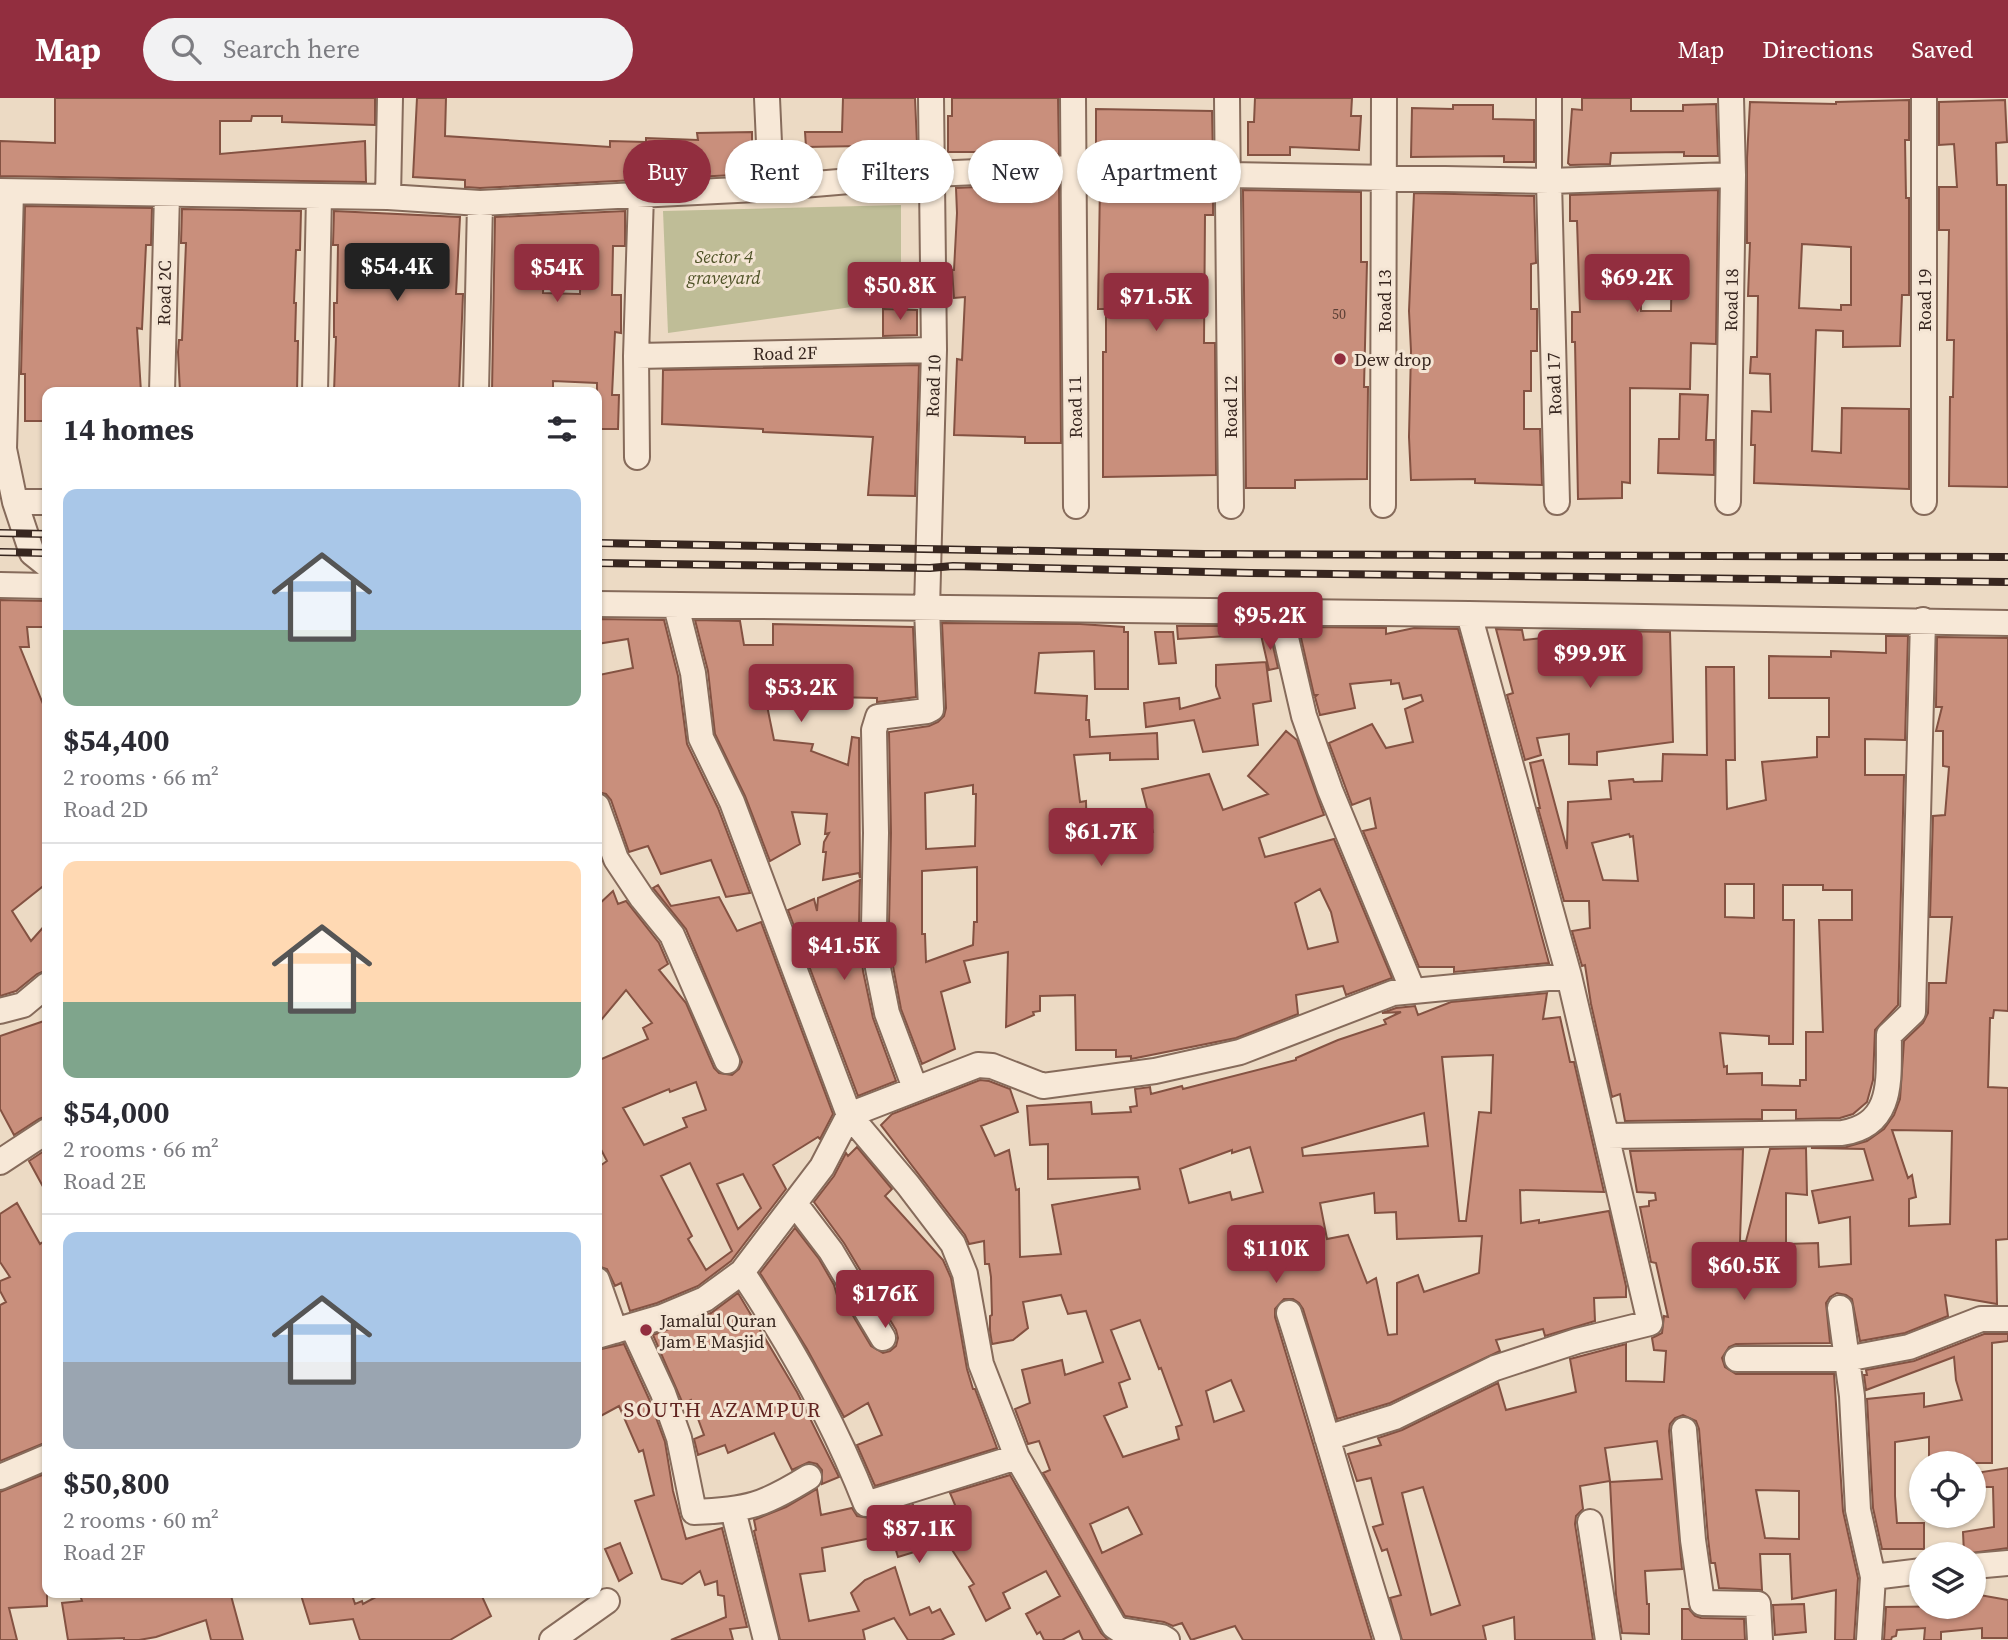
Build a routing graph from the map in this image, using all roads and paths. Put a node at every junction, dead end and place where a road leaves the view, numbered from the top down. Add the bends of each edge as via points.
1 (390, 98) edge
2 (767, 98) edge
3 (931, 98) edge
4 (1073, 98) edge
5 (1227, 98) edge
6 (1384, 98) edge
7 (1549, 98) edge
8 (1731, 98) edge
9 (1924, 98) edge
10 (769, 140) edge
11 (932, 140) edge
12 (1228, 140) edge
13 (1072, 168) junction
14 (1077, 168) edge
15 (954, 173) edge
16 (1241, 174) edge
17 (1733, 175) junction
18 (1384, 178) junction
19 (1549, 181) junction
20 (6, 192) edge
21 (167, 194) junction
22 (623, 195) edge
23 (319, 196) junction
24 (388, 197) junction
25 (480, 203) junction
26 (641, 203) edge
27 (932, 203) edge
28 (1228, 203) edge
29 (934, 350) junction
30 (636, 356) junction
31 (162, 387) edge
32 (315, 387) edge
33 (476, 387) edge
34 (637, 457) dead end
35 (15, 502) junction
36 (42, 502) edge
37 (1558, 502) dead end
38 (1728, 502) dead end
39 (1924, 502) dead end
40 (1383, 505) dead end
41 (1076, 506) dead end
42 (1231, 506) dead end
43 (42, 561) edge
44 (0, 586) edge
45 (42, 586) edge
46 (602, 604) edge
47 (676, 606) junction
48 (928, 609) junction
49 (1280, 612) junction
50 (1469, 614) junction
51 (1923, 620) junction
52 (2008, 623) edge
53 (602, 819) edge
54 (1569, 975) junction
55 (42, 989) edge
56 (1413, 991) junction
57 (0, 1011) edge
58 (727, 1060) dead end
59 (915, 1088) junction
60 (849, 1115) junction
61 (42, 1134) edge
62 (1607, 1136) junction
63 (0, 1162) edge
64 (796, 1205) junction
65 (743, 1272) junction
66 (602, 1294) edge
67 (1840, 1308) dead end
68 (1289, 1313) dead end
69 (2008, 1319) edge
70 (615, 1331) edge
71 (883, 1338) dead end
72 (1737, 1359) dead end
73 (1846, 1359) junction
74 (1684, 1430) dead end
75 (1327, 1438) junction
76 (1017, 1457) junction
77 (42, 1459) edge
78 (0, 1477) edge
79 (809, 1477) dead end
80 (733, 1510) junction
81 (1590, 1521) dead end
82 (2008, 1563) edge
83 (1986, 1565) edge
84 (1909, 1573) edge
85 (1873, 1577) junction
86 (607, 1601) dead end
87 (552, 1640) edge
88 (766, 1640) edge
89 (1167, 1640) edge
90 (1388, 1640) edge
91 (1608, 1640) edge
92 (1760, 1640) edge
93 (1869, 1640) edge

1 - 24 street
2 - 10 street
3 - 11 street, Road 10
4 - 13 street, Road 11
5 - 12 street, Road 12
6 - 18 street, Road 13
7 - 19 street, Road 17
8 - 17 street, Road 18
9 - 39 street, Road 19
13 - 14 street
13 - 15 street
13 - 41 street, Road 11
16 - 18 street
17 - 19 street
17 - 38 street, Road 18
18 - 19 street
18 - 40 street, Road 13
19 - 37 street, Road 17
20 - 21 street
20 - 35 street via 4,449
21 - 23 street
21 - 31 street, Road 2C
22 - 25 street
23 - 24 street
23 - 32 street
24 - 25 street
25 - 33 street
26 - 30 street
27 - 29 street, Road 10
28 - 42 street, Road 12
29 - 30 street, Road 2F
29 - 48 street, Road 10
30 - 34 street
35 - 36 street
35 - 43 street via 32,553
44 - 45 street
46 - 47 street
47 - 48 street
47 - 60 street via 693,673 701,738 732,802
48 - 49 street
48 - 59 street, Road 10 via 931,709 878,717 874,730 878,968 887,1013
49 - 50 street
49 - 56 street via 1304,716 1367,885
50 - 51 street
50 - 54 street
51 - 52 street
51 - 62 street via 1913,1012 1889,1035 1888,1091 1880,1112 1860,1128 1842,1133
53 - 58 street via 617,859 672,935
54 - 56 street
54 - 62 street
55 - 57 street via 23,1005
56 - 59 street via 1393,993 1240,1052 1155,1071 1043,1086 978,1065
59 - 60 street
60 - 64 street
60 - 76 street via 953,1244 965,1273 981,1364
61 - 63 street
62 - 75 street via 1650,1323 1495,1368 1395,1417
64 - 65 street
64 - 71 street via 831,1251
65 - 70 street via 705,1299
65 - 76 street via 834,1427 866,1504
66 - 70 street
67 - 73 street
68 - 75 street
69 - 73 street via 1981,1319 1909,1347
70 - 80 street via 663,1393 679,1438 694,1512
72 - 73 street
73 - 85 street via 1858,1510
74 - 92 street via 1702,1603 1758,1604
75 - 90 street
76 - 89 street via 1114,1626
77 - 78 street
79 - 80 street via 759,1504
80 - 88 street
81 - 91 street
82 - 83 street
84 - 85 street
85 - 93 street
86 - 87 street

